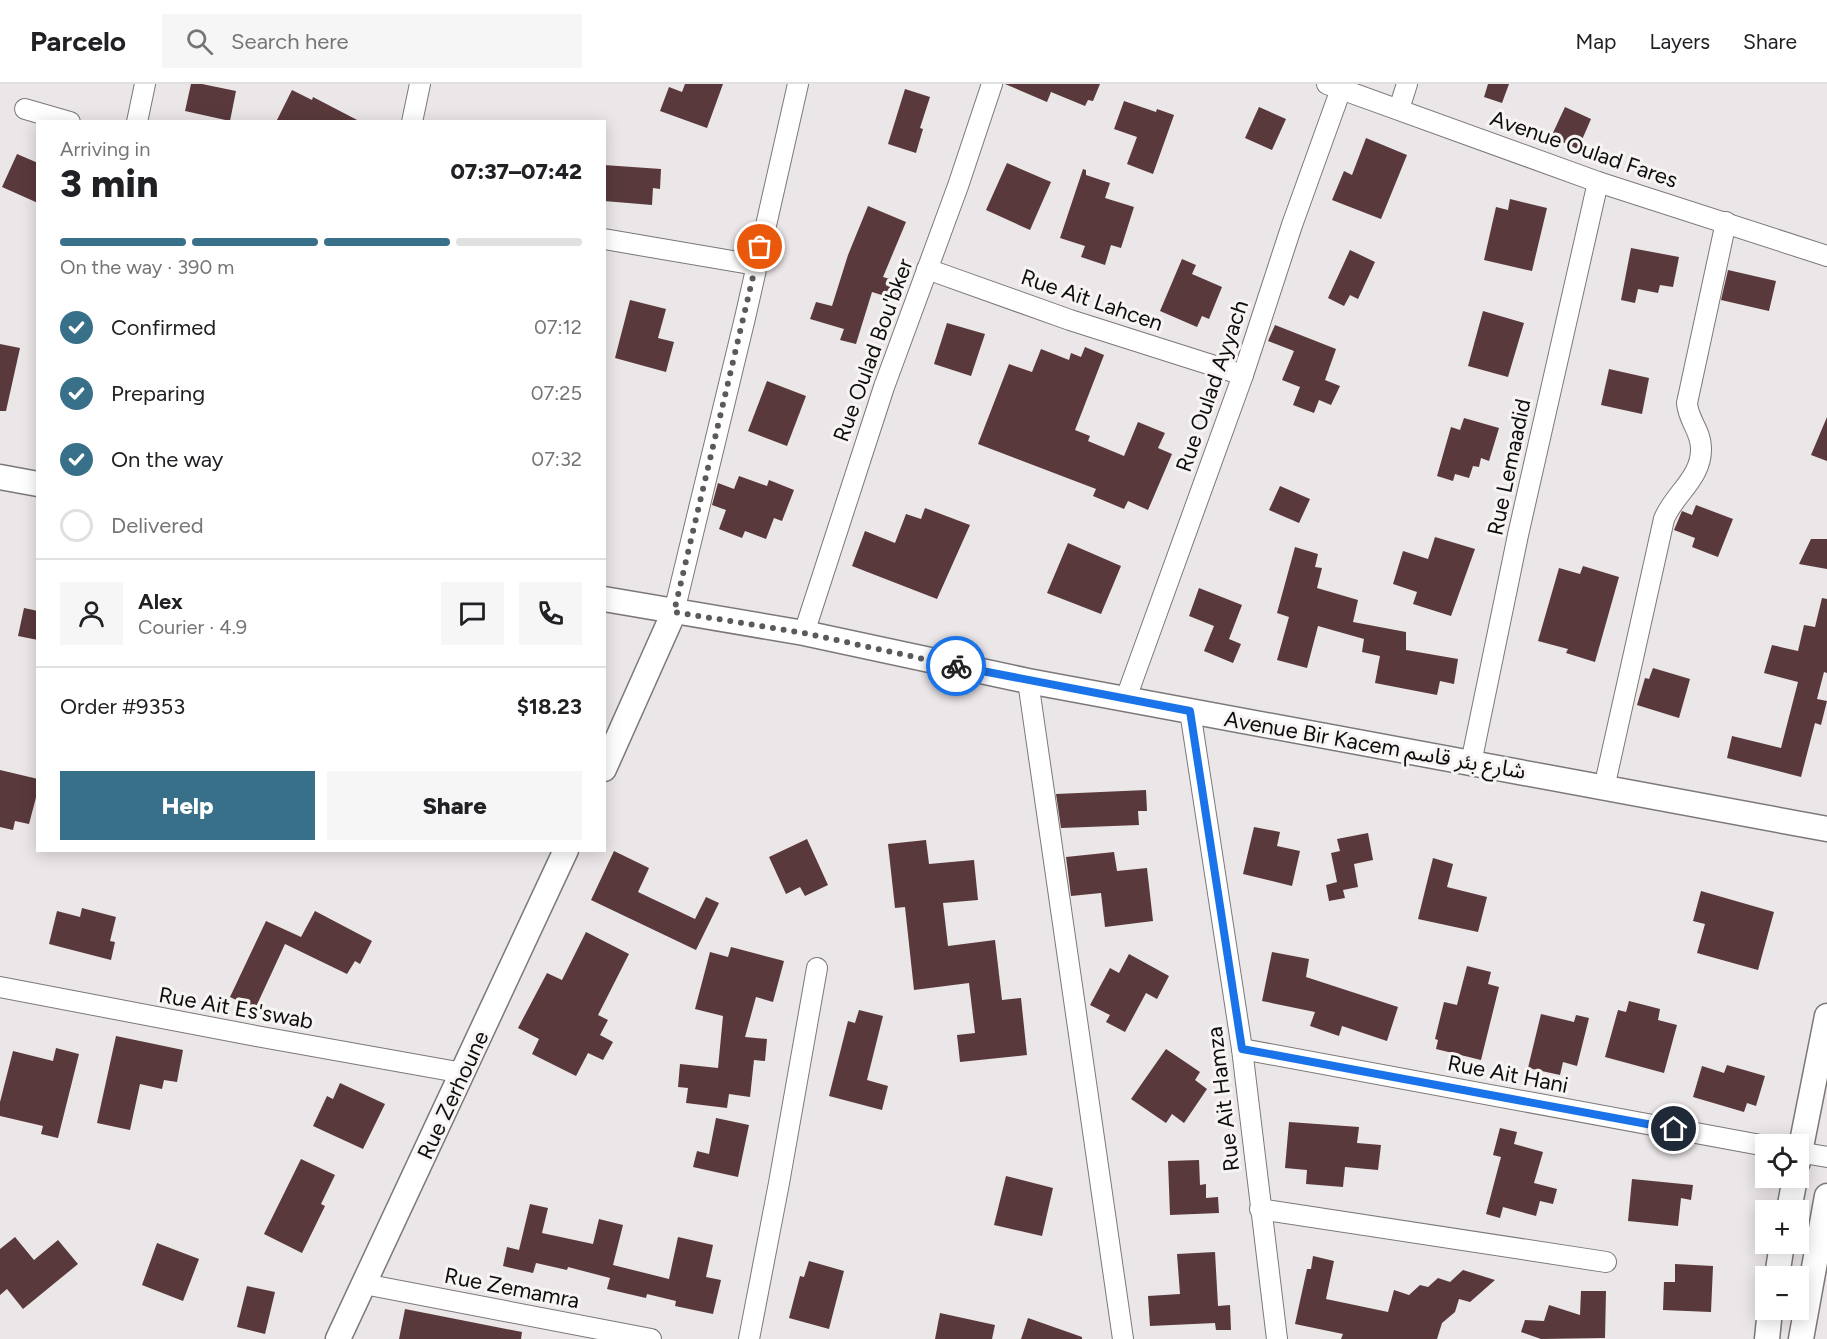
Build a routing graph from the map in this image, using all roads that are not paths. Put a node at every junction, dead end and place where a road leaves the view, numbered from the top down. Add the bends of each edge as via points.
1 (145, 84) edge
2 (420, 84) edge
3 (798, 84) edge
4 (992, 84) edge
5 (1407, 84) edge
6 (1334, 87) edge
7 (25, 109) dead end
8 (1399, 109) junction
9 (63, 120) edge
10 (137, 120) edge
11 (412, 120) edge
12 (1598, 182) junction
13 (1726, 222) junction
14 (606, 239) edge
15 (1827, 256) edge
16 (756, 265) junction
17 (927, 269) junction
18 (1243, 375) junction
19 (0, 477) edge
20 (36, 484) edge
21 (606, 599) edge
22 (674, 612) junction
23 (804, 633) junction
24 (1028, 681) junction
25 (1126, 698) junction
26 (1190, 711) junction
27 (1471, 763) junction
28 (606, 765) edge
29 (1604, 788) junction
30 (1827, 829) edge
31 (566, 852) edge
32 (817, 968) dead end
33 (0, 987) edge
34 (1827, 1016) edge
35 (1242, 1049) junction
36 (463, 1073) junction
37 (1803, 1134) edge
38 (1755, 1144) edge
39 (1809, 1156) edge
40 (1827, 1157) edge
41 (1827, 1196) edge
42 (1260, 1209) junction
43 (1606, 1262) dead end
44 (363, 1284) junction
45 (1769, 1320) edge
46 (338, 1339) edge
47 (651, 1339) edge
48 (749, 1339) edge
49 (1123, 1339) edge
50 (1276, 1339) edge
51 (1767, 1339) edge
52 (1801, 1339) edge

1 - 10 street
2 - 11 street
3 - 16 street
4 - 17 street, Rue Oulad Bou'bker
5 - 8 street
6 - 8 street, Avenue Oulad Fares
6 - 18 street, Rue Oulad Ayyach
7 - 9 street
8 - 12 street, Avenue Oulad Fares
12 - 13 street, Avenue Oulad Fares
12 - 27 street, Rue Lemaadid
13 - 15 street, Avenue Oulad Fares
13 - 29 street via 1688,403 1690,420 1700,441 1700,456 1691,481 1672,502 1664,519
14 - 16 street
16 - 22 street
17 - 18 street, Rue Ait Lahcen
17 - 23 street, Rue Oulad Bou'bker via 866,440
18 - 25 street, Rue Oulad Ayyach
19 - 20 street
21 - 22 street, Avenue Bir Kacem شارع بئر قاسم
22 - 23 street, Avenue Bir Kacem شارع بئر قاسم
22 - 28 street
23 - 24 street, Avenue Bir Kacem شارع بئر قاسم
24 - 25 street, Avenue Bir Kacem شارع بئر قاسم
24 - 49 street
25 - 26 street, Avenue Bir Kacem شارع بئر قاسم
26 - 27 street, Avenue Bir Kacem شارع بئر قاسم
26 - 35 street, Rue Ait Hamza
27 - 29 street, Avenue Bir Kacem شارع بئر قاسم
29 - 30 street, Avenue Bir Kacem شارع بئر قاسم
31 - 36 street, Rue Zerhoune
32 - 48 street
33 - 36 street, Rue Ait Es'swab
34 - 37 street
35 - 38 street, Rue Ait Hani
35 - 42 street, Rue Ait Hamza
36 - 44 street, Rue Zerhoune
39 - 40 street
41 - 52 street
42 - 43 street
42 - 50 street, Rue Ait Hamza
44 - 46 street, Rue Zerhoune
44 - 47 street, Rue Zemamra
45 - 51 street

